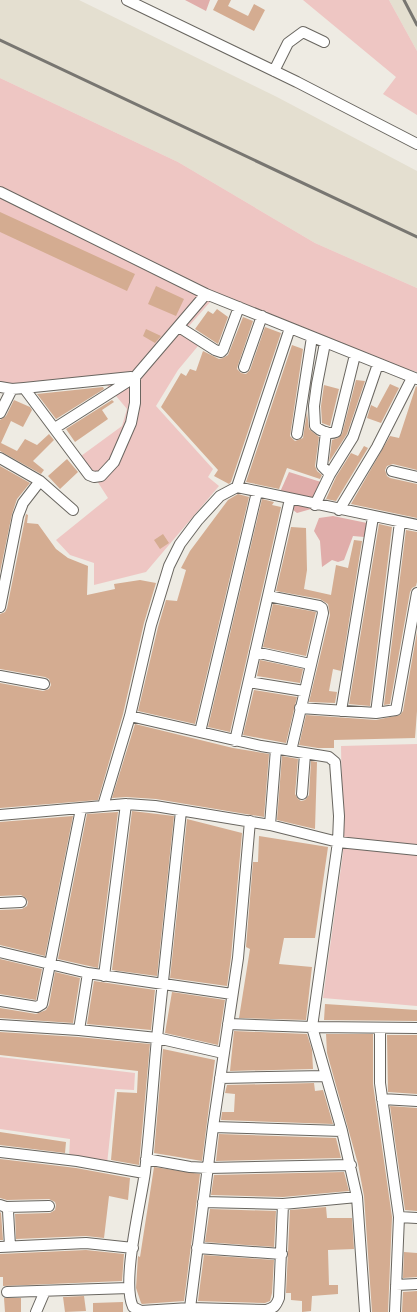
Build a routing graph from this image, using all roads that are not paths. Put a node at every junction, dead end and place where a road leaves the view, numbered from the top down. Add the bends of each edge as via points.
1 (127, 0) edge
2 (324, 42) dead end
3 (274, 72) junction
4 (417, 144) edge
5 (0, 192) edge
6 (206, 294) junction
7 (239, 307) junction
8 (262, 316) junction
9 (179, 327) junction
10 (290, 328) junction
11 (312, 337) junction
12 (325, 343) junction
13 (355, 354) junction
14 (378, 364) junction
15 (244, 367) dead end
16 (135, 376) junction
17 (415, 379) edge
18 (0, 387) edge
19 (24, 388) junction
20 (12, 389) junction
21 (0, 413) edge
22 (55, 428) junction
23 (326, 432) junction
24 (297, 434) dead end
25 (0, 458) edge
26 (392, 470) dead end
27 (330, 474) junction
28 (417, 477) edge
29 (40, 481) junction
30 (237, 487) junction
31 (257, 492) junction
32 (290, 499) junction
33 (315, 505) junction
34 (73, 510) dead end
35 (339, 510) junction
36 (373, 517) junction
37 (400, 522) junction
38 (417, 525) edge
39 (417, 593) edge
40 (268, 596) junction
41 (0, 607) edge
42 (255, 652) junction
43 (310, 664) junction
44 (0, 676) edge
45 (248, 682) junction
46 (44, 684) dead end
47 (304, 691) junction
48 (300, 708) junction
49 (341, 711) junction
50 (376, 713) junction
51 (130, 716) junction
52 (200, 732) junction
53 (235, 740) junction
54 (276, 749) junction
55 (291, 752) junction
56 (305, 754) junction
57 (302, 794) dead end
58 (126, 804) junction
59 (103, 806) junction
60 (82, 809) junction
61 (181, 810) junction
62 (0, 815) edge
63 (250, 822) junction
64 (270, 825) junction
65 (338, 842) junction
66 (417, 850) edge
67 (21, 902) dead end
68 (0, 903) edge
69 (0, 952) edge
70 (50, 964) junction
71 (88, 973) junction
72 (104, 976) junction
73 (164, 984) junction
74 (232, 994) junction
75 (0, 1002) edge
76 (228, 1024) junction
77 (0, 1025) edge
78 (312, 1027) junction
79 (380, 1028) junction
80 (417, 1028) edge
81 (80, 1030) junction
82 (157, 1038) junction
83 (223, 1053) junction
84 (326, 1076) junction
85 (220, 1078) junction
86 (382, 1098) junction
87 (417, 1101) edge
88 (213, 1127) junction
89 (342, 1131) junction
90 (0, 1152) edge
91 (146, 1159) junction
92 (351, 1165) junction
93 (208, 1168) junction
94 (144, 1173) junction
95 (357, 1196) junction
96 (203, 1202) junction
97 (283, 1204) junction
98 (3, 1206) edge
99 (49, 1206) dead end
100 (399, 1217) junction
101 (417, 1218) edge
102 (5, 1247) edge
103 (133, 1248) junction
104 (197, 1248) junction
105 (282, 1254) junction
106 (417, 1284) edge
107 (396, 1285) junction
108 (129, 1288) junction
109 (44, 1291) junction
110 (6, 1292) dead end
111 (190, 1308) junction
112 (36, 1312) edge
113 (365, 1312) edge
114 (395, 1312) edge

1 - 3 street
2 - 3 street via 303,32 288,44
3 - 4 street
5 - 6 street
6 - 7 street
6 - 9 street
7 - 8 street
7 - 9 street via 221,352
8 - 10 street
8 - 15 street
9 - 16 street
10 - 11 street
10 - 30 street
11 - 12 street
11 - 24 street
12 - 13 street
12 - 23 street via 314,423 316,428
13 - 14 street
13 - 23 street via 337,428 334,433
14 - 17 street
14 - 27 street via 353,436
16 - 19 street
16 - 22 street
16 - 22 street via 131,423 114,462 101,476 89,475
17 - 35 street
18 - 20 street
19 - 20 street
19 - 22 street
20 - 21 street
23 - 27 street via 322,466
25 - 29 street
26 - 28 street
27 - 33 street
29 - 34 street
29 - 41 street via 23,503 18,516
30 - 31 street
30 - 51 street via 220,496 198,520 174,555 151,625
31 - 32 street
31 - 52 street
32 - 33 street
32 - 40 street
33 - 35 street
35 - 36 street
36 - 37 street
36 - 49 street
37 - 38 street
37 - 50 street
39 - 50 street via 398,708 394,712
40 - 42 street
40 - 43 street via 322,608
42 - 43 street
42 - 45 street
43 - 47 street
44 - 46 street
45 - 47 street
45 - 53 street
47 - 48 street
48 - 49 street
48 - 55 street
49 - 50 street
51 - 52 street
51 - 59 street
52 - 53 street
53 - 54 street
54 - 55 street
54 - 64 street
55 - 56 street
56 - 57 street
56 - 65 street via 329,757 335,762
58 - 59 street
58 - 61 street
58 - 72 street
59 - 60 street
60 - 62 street
60 - 70 street
61 - 63 street
61 - 73 street
63 - 64 street
63 - 74 street
64 - 65 street
65 - 66 street
65 - 78 street
67 - 68 street
69 - 70 street
70 - 71 street
70 - 75 street via 41,1005
71 - 72 street
71 - 81 street
72 - 73 street
73 - 74 street
73 - 82 street
74 - 76 street
76 - 78 street
76 - 83 street
77 - 81 street
78 - 79 street
78 - 84 street
79 - 80 street
79 - 86 street
81 - 82 street
82 - 83 street
82 - 91 street
83 - 85 street
84 - 85 street
84 - 89 street
85 - 88 street
86 - 87 street
86 - 100 street
88 - 89 street
88 - 93 street
89 - 92 street
90 - 94 street
91 - 93 street
91 - 94 street
92 - 93 street
92 - 95 street
93 - 96 street
94 - 103 street
95 - 97 street
95 - 113 street
96 - 97 street
96 - 104 street
97 - 105 street
98 - 99 street
98 - 102 street via 9,1216
100 - 101 street
100 - 107 street
102 - 103 street via 86,1243
103 - 108 street
104 - 105 street
104 - 111 street
105 - 111 street via 279,1298 272,1309
106 - 107 street
107 - 114 street
108 - 109 street
108 - 111 street via 131,1302 137,1310
109 - 110 street
109 - 112 street

